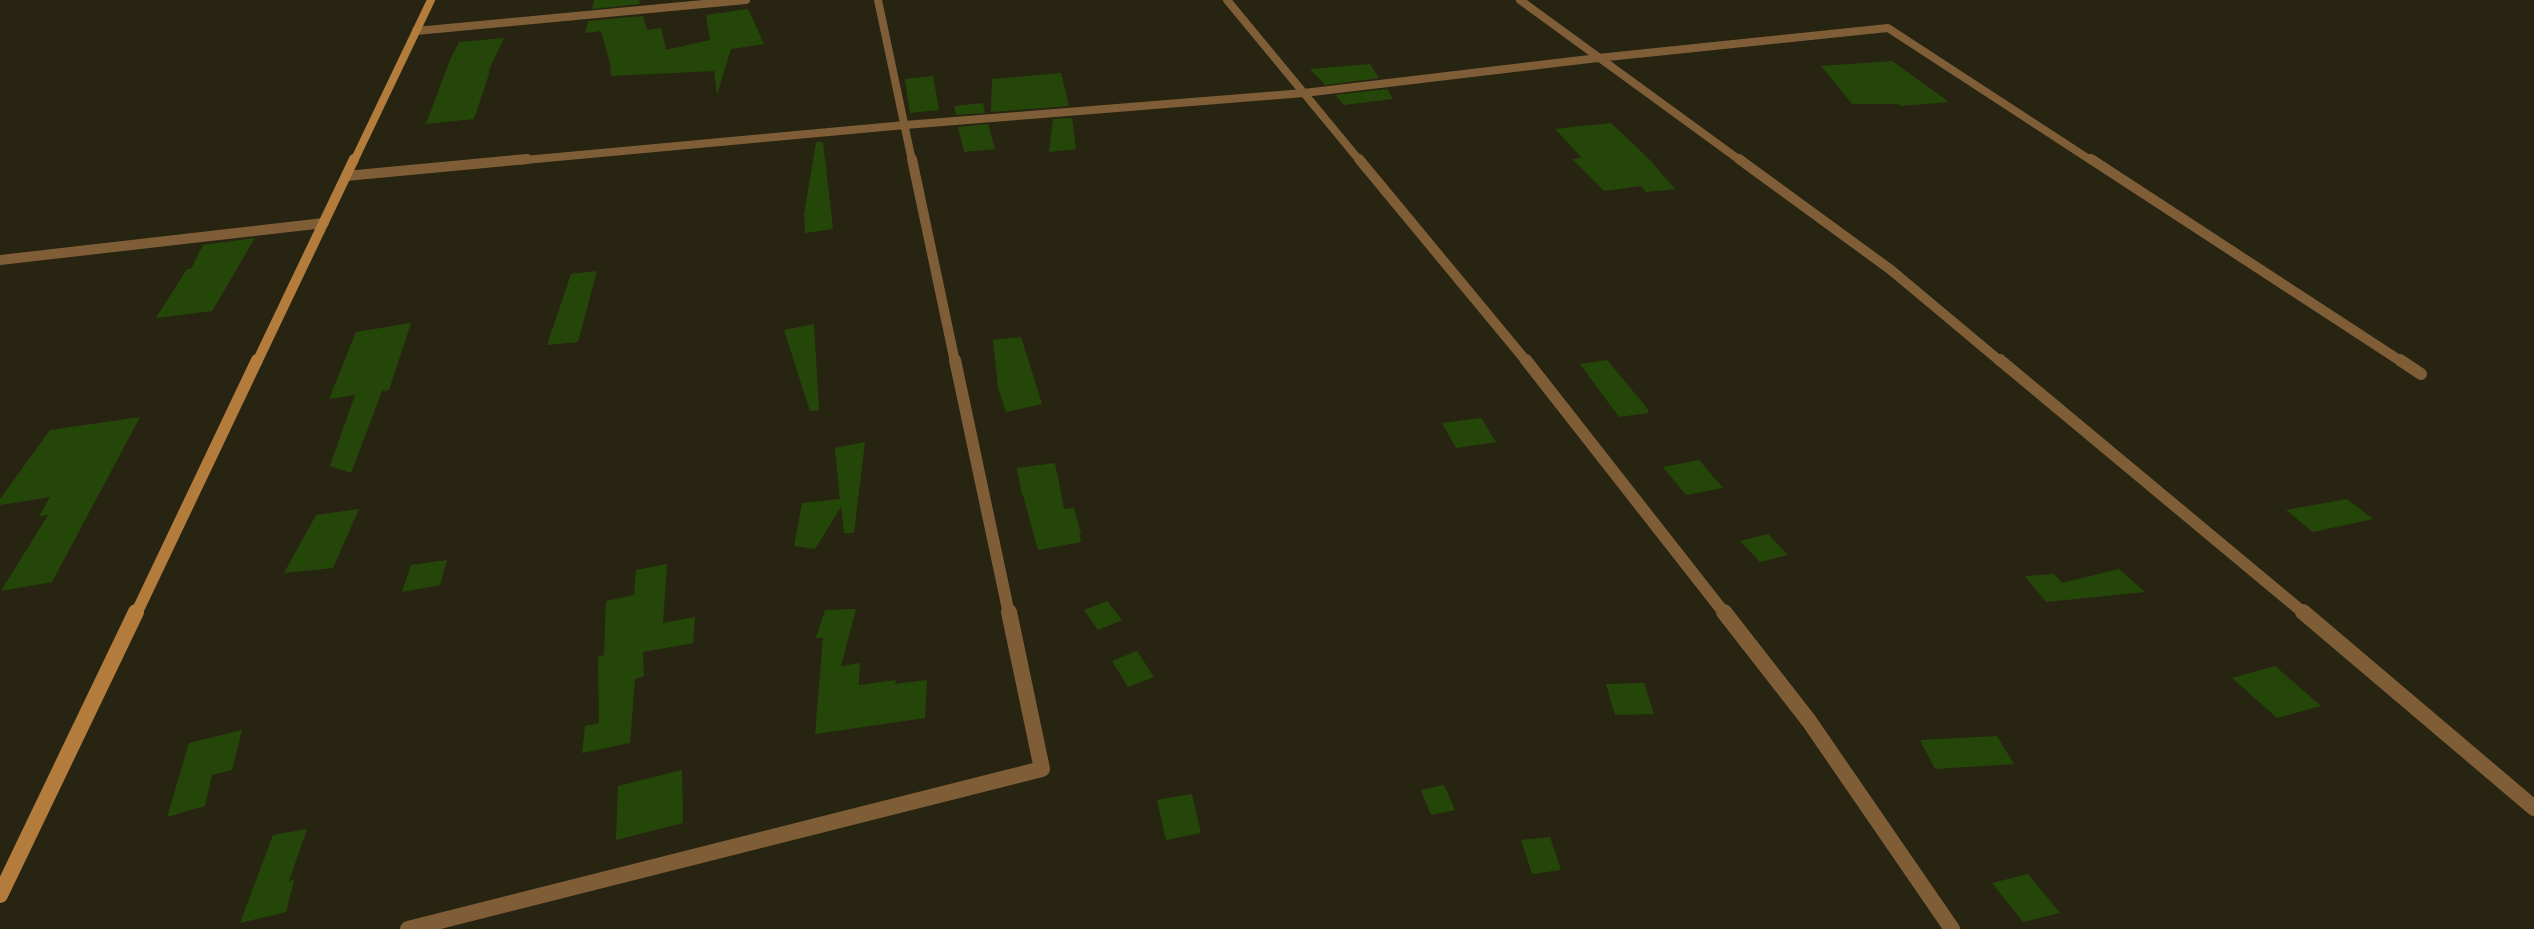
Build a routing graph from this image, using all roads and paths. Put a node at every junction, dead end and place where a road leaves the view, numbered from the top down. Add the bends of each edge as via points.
1 (431, 0) edge
2 (746, 0) edge
3 (878, 0) edge
4 (1227, 0) edge
5 (1520, 0) edge
6 (416, 31) junction
7 (1598, 58) junction
8 (1304, 93) junction
9 (905, 125) junction
10 (346, 176) junction
11 (324, 223) junction
12 (0, 260) edge
13 (2421, 374) dead end
14 (2534, 808) edge
15 (0, 895) edge
16 (408, 929) edge
17 (1952, 929) edge

1 - 6 main road
2 - 6 street
3 - 9 street
4 - 8 street
5 - 7 street
6 - 10 main road
7 - 8 street
7 - 13 street via 1888,28
7 - 14 street via 1891,270 2404,695
8 - 9 street
8 - 17 street via 1538,375 1803,714
9 - 10 street
9 - 16 street via 1042,769
10 - 11 main road
11 - 12 street
11 - 15 main road

